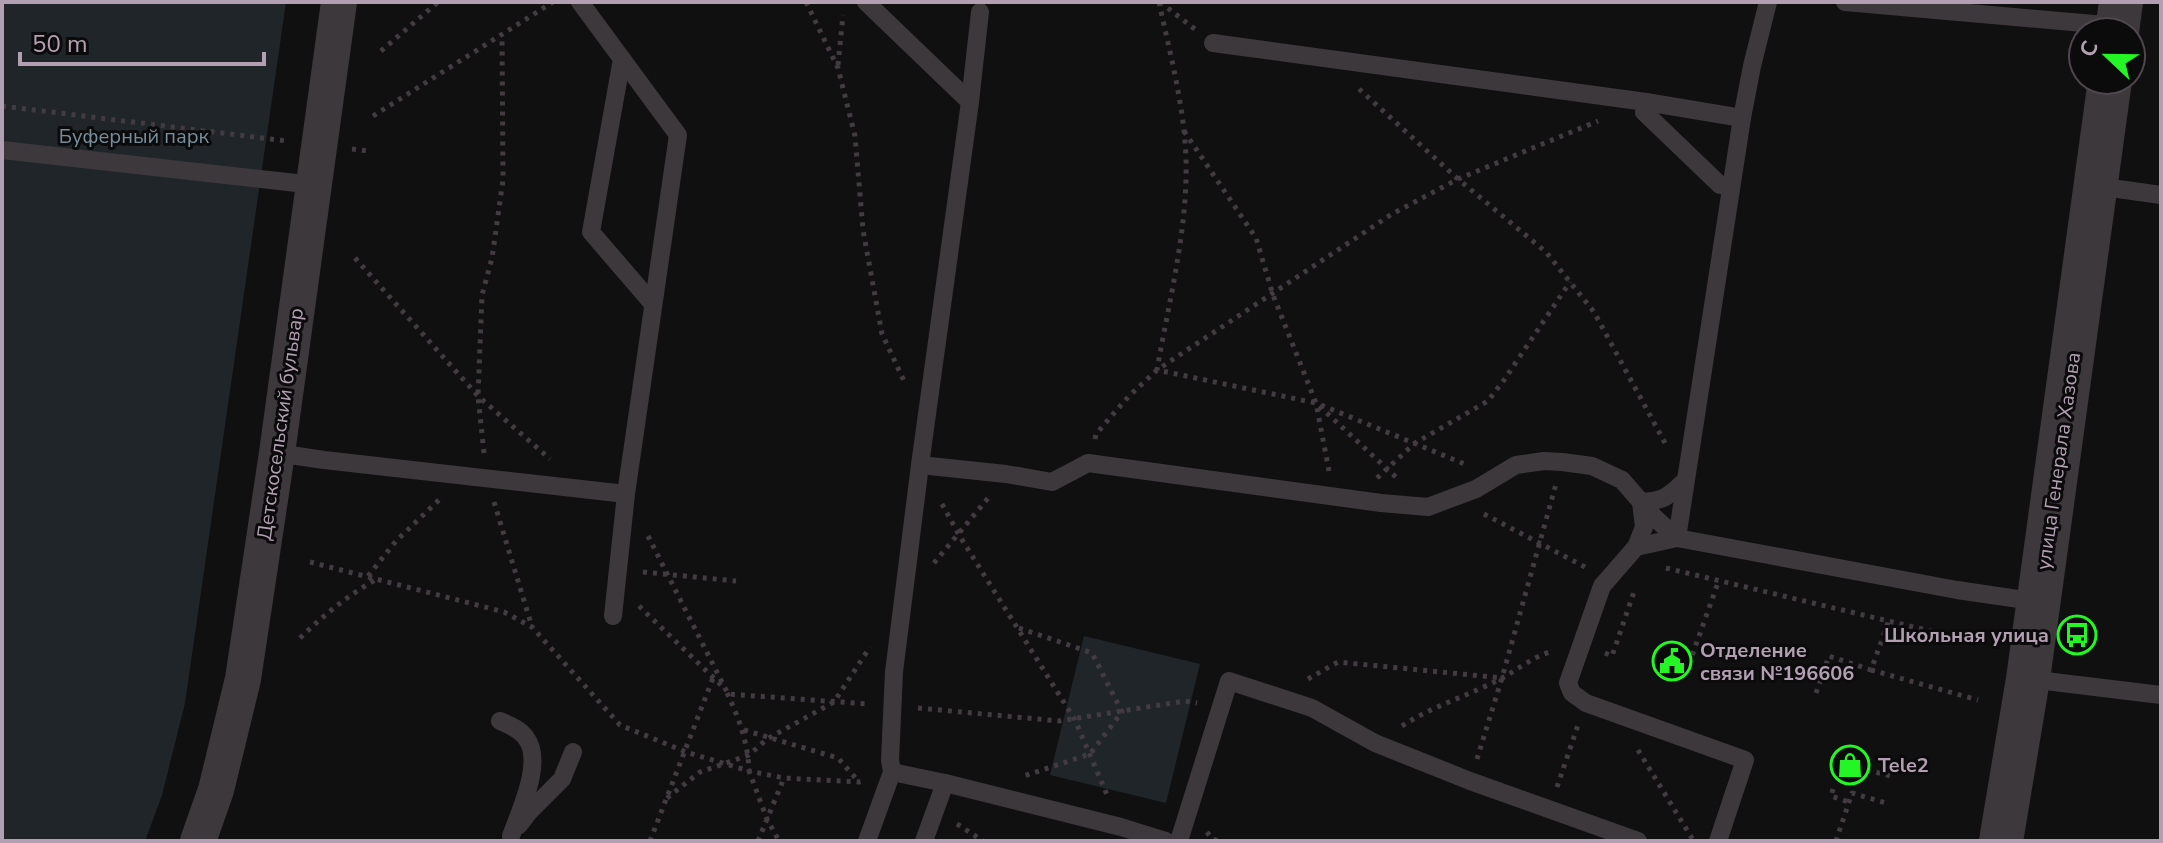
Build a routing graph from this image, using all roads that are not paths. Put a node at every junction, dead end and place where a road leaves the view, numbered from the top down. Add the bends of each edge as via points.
1 (339, 2) edge
2 (580, 2) edge
3 (866, 2) edge
4 (1768, 2) edge
5 (1845, 2) edge
6 (980, 12) dead end
7 (2067, 17) edge
8 (1213, 43) road end
9 (622, 59) junction
10 (2108, 96) edge
11 (970, 102) junction
12 (1646, 102) junction
13 (1742, 118) junction
14 (2, 150) edge
15 (314, 185) junction
16 (2097, 186) junction
17 (1731, 187) junction
18 (2161, 195) edge
19 (652, 303) junction
20 (277, 453) junction
21 (920, 465) junction
22 (1685, 481) junction
23 (626, 494) junction
24 (1641, 502) junction
25 (1677, 538) junction
26 (1636, 547) junction
27 (2039, 602) junction
28 (613, 616) dead end
29 (2028, 679) junction
30 (2161, 695) edge
31 (500, 721) dead end
32 (573, 752) dead end
33 (892, 772) junction
34 (945, 783) junction
35 (510, 838) edge
36 (198, 841) edge
37 (867, 841) edge
38 (924, 841) edge
39 (1166, 841) edge
40 (1179, 841) edge
41 (1638, 841) edge
42 (1718, 841) edge
43 (2001, 841) edge

1 - 15 street, Детскосельский бульвар
2 - 9 lane
3 - 11 lane
4 - 13 lane
5 - 7 lane
6 - 11 lane
8 - 12 lane
9 - 19 lane via 678,135
9 - 19 lane via 591,232
10 - 16 street, улица Генерала Хазова
11 - 21 lane
12 - 13 lane
12 - 17 lane via 1644,112 1720,185
13 - 17 lane
14 - 15 lane
15 - 20 street, Детскосельский бульвар
16 - 18 lane
16 - 27 street, улица Генерала Хазова
17 - 22 lane
19 - 23 lane
20 - 23 lane
20 - 36 street, Детскосельский бульвар via 243,679
21 - 24 lane via 1052,482 1088,463 1428,507 1476,489 1516,465 1544,461 1592,466 1622,480
21 - 33 lane via 894,672
22 - 24 lane via 1669,496
22 - 25 lane
23 - 28 lane
24 - 25 lane
24 - 26 lane via 1644,527
25 - 26 lane
25 - 27 lane
26 - 42 lane via 1602,586 1588,647 1568,683 1586,703 1745,760
27 - 29 street, улица Генерала Хазова
29 - 30 lane
29 - 43 street, улица Генерала Хазова
31 - 35 lane via 526,738 533,752
32 - 35 lane via 562,779
33 - 34 lane
33 - 37 lane
34 - 38 lane
34 - 39 lane
40 - 41 lane via 1229,681 1312,708 1375,743 1470,781

